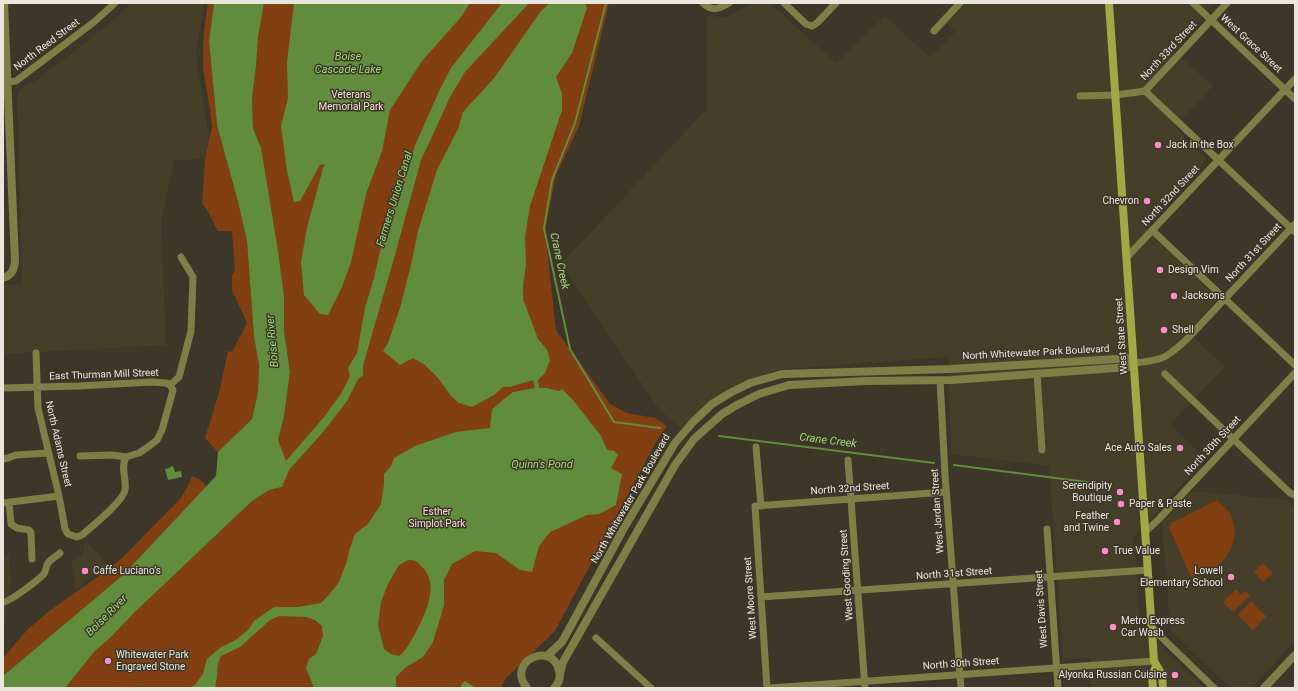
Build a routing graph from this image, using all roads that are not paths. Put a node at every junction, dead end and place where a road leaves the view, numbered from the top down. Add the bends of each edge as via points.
1 (4, 3) edge
2 (115, 3) edge
3 (703, 3) edge
4 (729, 3) edge
5 (784, 3) edge
6 (836, 3) edge
7 (960, 3) edge
8 (1109, 3) edge
9 (1193, 3) edge
10 (1227, 3) edge
11 (1211, 20) junction
12 (934, 31) dead end
13 (1295, 79) edge
14 (5, 83) edge
15 (1145, 90) junction
16 (1285, 90) junction
17 (1116, 95) junction
18 (1080, 96) dead end
19 (1295, 99) edge
20 (1218, 160) junction
21 (1294, 229) edge
22 (1153, 230) junction
23 (181, 257) dead end
24 (1127, 257) junction
25 (3, 278) edge
26 (1225, 299) junction
27 (36, 352) dead end
28 (1134, 363) junction
29 (1295, 365) edge
30 (1295, 373) edge
31 (1037, 374) junction
32 (1165, 374) dead end
33 (940, 380) junction
34 (170, 385) junction
35 (37, 387) junction
36 (3, 388) edge
37 (1233, 439) junction
38 (756, 447) dead end
39 (1042, 450) dead end
40 (48, 453) junction
41 (80, 456) dead end
42 (126, 457) junction
43 (3, 459) edge
44 (848, 460) dead end
45 (946, 492) junction
46 (1295, 494) edge
47 (59, 496) junction
48 (852, 500) junction
49 (6, 503) edge
50 (758, 506) junction
51 (1046, 529) dead end
52 (1145, 532) junction
53 (60, 553) dead end
54 (32, 559) dead end
55 (1148, 570) junction
56 (1050, 577) junction
57 (953, 584) junction
58 (858, 590) junction
59 (761, 597) junction
60 (5, 602) edge
61 (1152, 628) junction
62 (596, 638) dead end
63 (1295, 655) edge
64 (547, 656) junction
65 (1155, 664) junction
66 (1056, 668) junction
67 (960, 674) junction
68 (559, 683) edge
69 (865, 685) edge
70 (522, 686) edge
71 (651, 688) edge
72 (769, 688) edge
73 (961, 688) edge
74 (1058, 688) edge
75 (1153, 688) edge
76 (1162, 688) edge
77 (1214, 688) edge
78 (1264, 688) edge

1 - 14 street
2 - 14 street, North Reed Street via 94,22 16,80
3 - 4 street via 714,9 722,8
5 - 6 street via 806,24 812,26
7 - 12 street
8 - 17 main road, West State Street
9 - 11 street, West Grace Street
10 - 11 street, North 33rd Street
11 - 15 street, North 33rd Street
11 - 16 street, West Grace Street
13 - 16 street, North 32nd Street
14 - 25 street via 15,254 12,274
15 - 17 street, North 33rd Street
15 - 20 street
16 - 19 street, West Grace Street
16 - 20 street, North 32nd Street
17 - 18 street, North 33rd Street
17 - 24 main road, West State Street
20 - 21 street
20 - 22 street, North 32nd Street
21 - 26 street, North 31st Street
22 - 24 street, North 32nd Street
22 - 26 street
23 - 34 street via 193,277 191,331 179,377
24 - 28 main road, West State Street
26 - 28 street, North 31st Street via 1173,353 1154,361
26 - 29 street
27 - 35 street, North Adams Street
28 - 31 street, North Whitewater Park Boulevard via 1129,367
28 - 52 main road, West State Street
28 - 64 street, North Whitewater Park Boulevard via 1127,358 952,369 782,374 750,383 712,404 675,443 624,528 562,642
30 - 37 street, North 30th Street
31 - 33 street, North Whitewater Park Boulevard
31 - 39 street
32 - 37 street
33 - 45 street, West Jordan Street
33 - 68 street, North Whitewater Park Boulevard via 789,385 759,394 722,414 694,439 675,465 563,662
34 - 35 street, East Thurman Mill Street via 152,382
34 - 42 street via 173,390 157,440
35 - 36 street, East Thurman Mill Street
35 - 40 street, North Adams Street via 38,408
37 - 46 street via 1290,493
37 - 52 street, North 30th Street
38 - 50 street, West Moore Street
40 - 43 street via 16,454
40 - 47 street, North Adams Street
41 - 42 street
42 - 47 street, North Adams Street via 123,467 125,492 119,502 82,535 72,536 65,530
44 - 48 street, West Gooding Street
45 - 48 street, North 32nd Street
45 - 57 street, West Jordan Street
47 - 49 street
48 - 50 street, North 32nd Street
48 - 58 street, West Gooding Street
49 - 54 street via 11,524 31,533
50 - 59 street, West Moore Street
51 - 56 street, West Davis Street
52 - 55 main road, West State Street
53 - 60 street via 48,563 43,575
55 - 56 street, North 31st Street
55 - 61 main road, West State Street
56 - 57 street, North 31st Street
56 - 66 street, West Davis Street
57 - 58 street, North 31st Street
57 - 67 street, West Jordan Street
58 - 59 street, North 31st Street
58 - 69 street, West Gooding Street
59 - 72 street, West Moore Street
61 - 65 main road, West State Street
61 - 77 street
62 - 71 street
63 - 78 street
64 - 68 street via 556,663
64 - 70 street via 536,656 525,662 521,673
65 - 66 street, North 30th Street
65 - 75 main road, West State Street
65 - 76 main road, West State Street via 1162,675
66 - 67 street, North 30th Street
66 - 74 street, West Davis Street
67 - 69 street, North 30th Street
67 - 73 street, West Jordan Street
69 - 72 street, North 30th Street

